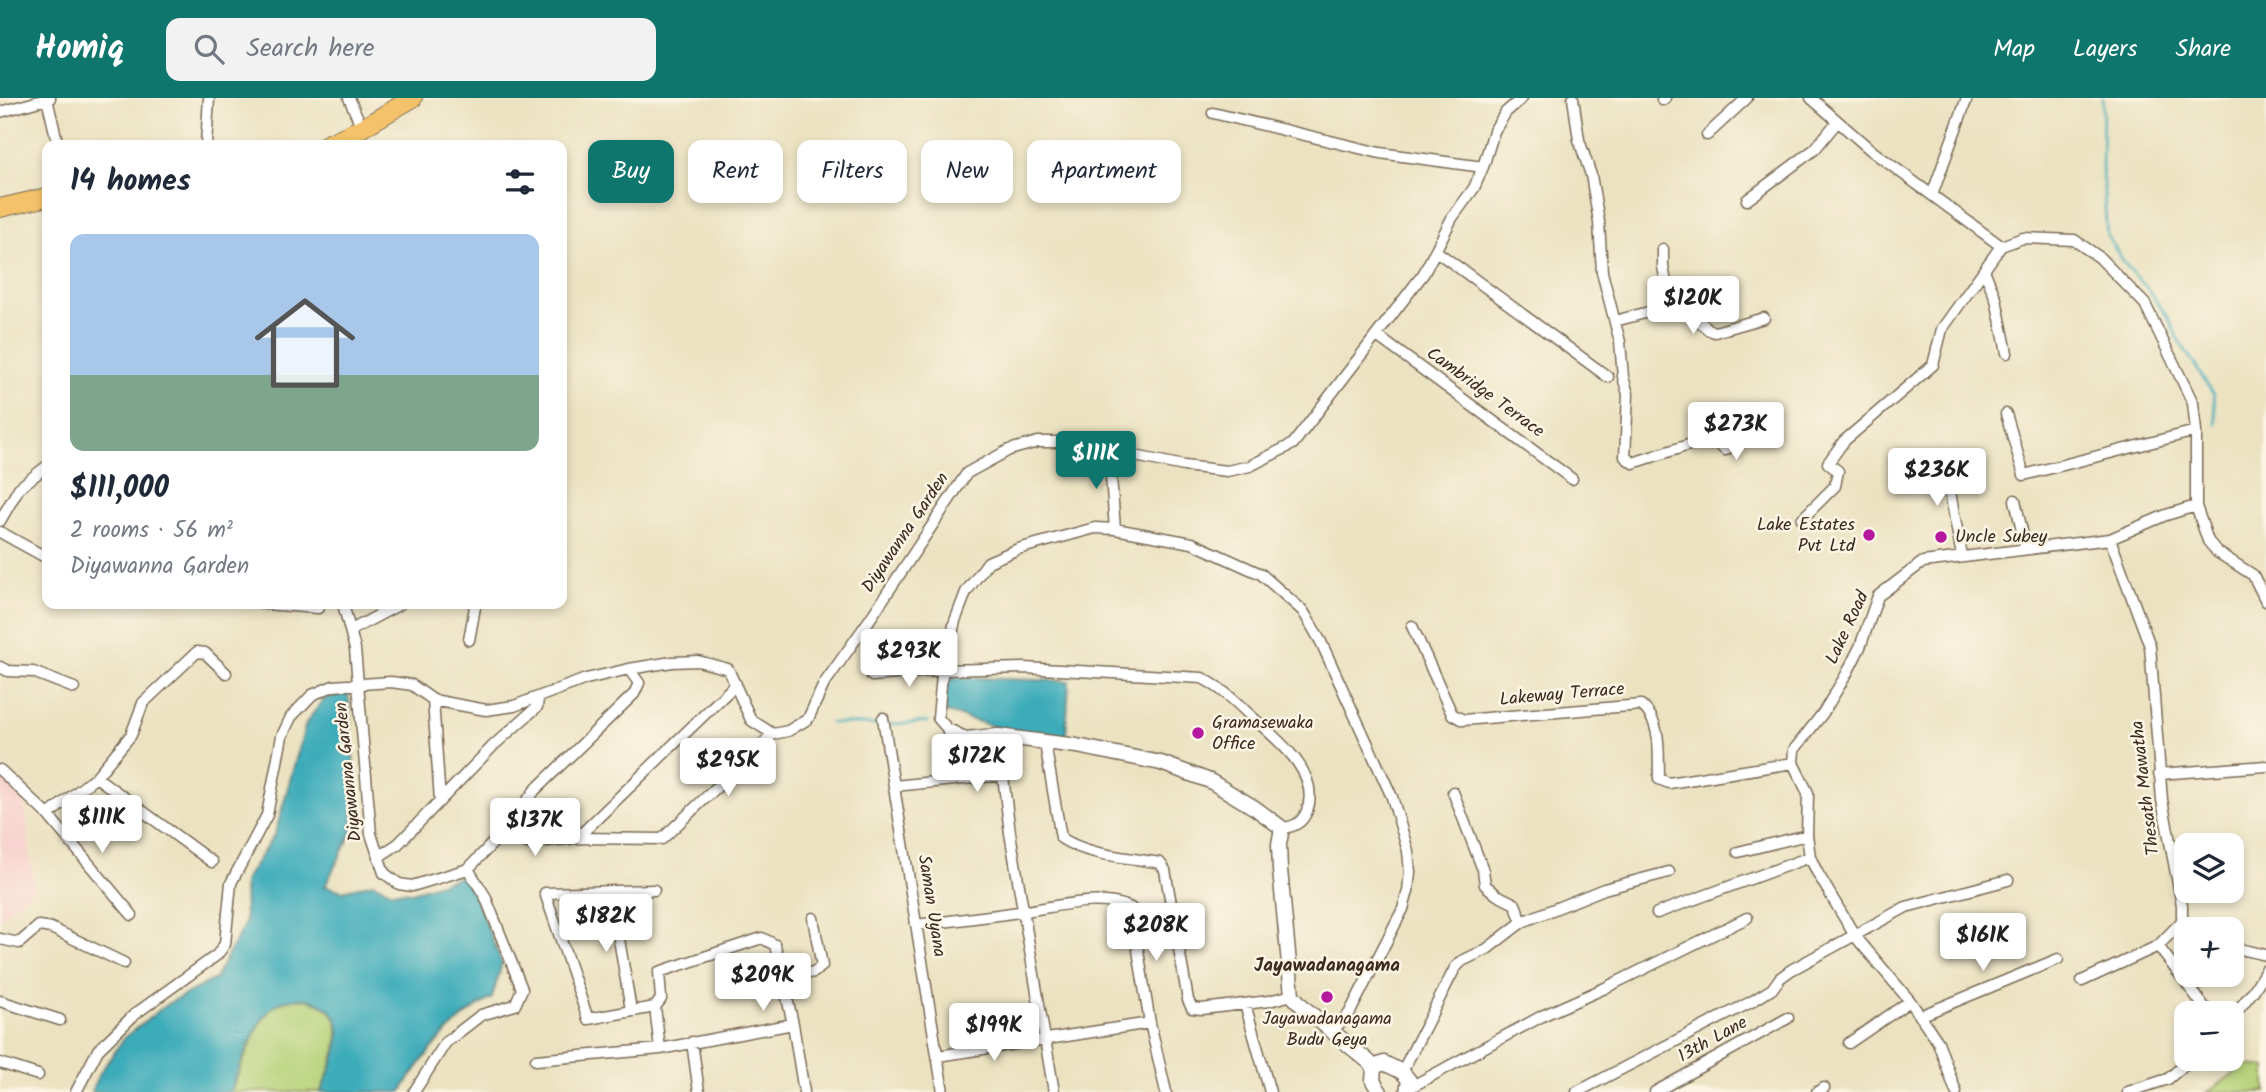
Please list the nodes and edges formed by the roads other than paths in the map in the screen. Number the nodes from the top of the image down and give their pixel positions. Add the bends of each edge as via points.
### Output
1 (5, 98) edge
2 (48, 98) edge
3 (209, 98) edge
4 (349, 98) edge
5 (413, 98) edge
6 (1521, 98) edge
7 (1573, 98) edge
8 (1746, 98) edge
9 (1811, 98) edge
10 (1967, 98) edge
11 (3, 111) edge
12 (1213, 113) dead end
13 (1837, 122) junction
14 (362, 128) junction
15 (1707, 135) dead end
16 (57, 140) edge
17 (206, 140) edge
18 (336, 140) edge
19 (1483, 167) junction
20 (1932, 195) junction
21 (42, 198) edge
22 (1747, 200) dead end
23 (0, 208) edge
24 (2001, 246) junction
25 (1663, 249) dead end
26 (1436, 251) junction
27 (1984, 270) junction
28 (1671, 306) junction
29 (1764, 318) dead end
30 (1615, 321) junction
31 (1377, 336) junction
32 (2007, 353) dead end
33 (1608, 377) dead end
34 (2006, 414) dead end
35 (1760, 427) dead end
36 (2196, 431) junction
37 (1109, 450) junction
38 (1943, 455) dead end
39 (42, 471) edge
40 (1572, 479) dead end
41 (2015, 500) dead end
42 (2196, 506) junction
43 (1802, 519) dead end
44 (0, 521) edge
45 (1115, 529) junction
46 (0, 532) edge
47 (2110, 538) junction
48 (2026, 550) junction
49 (42, 555) edge
50 (1962, 556) junction
51 (2266, 601) edge
52 (345, 609) edge
53 (391, 609) edge
54 (475, 609) edge
55 (1412, 626) dead end
56 (351, 630) junction
57 (469, 640) dead end
58 (0, 667) edge
59 (629, 669) junction
60 (943, 670) junction
61 (226, 673) dead end
62 (872, 676) dead end
63 (357, 683) junction
64 (736, 684) junction
65 (74, 688) dead end
66 (538, 699) junction
67 (433, 700) junction
68 (884, 722) dead end
69 (950, 732) joint
70 (773, 734) junction
71 (998, 736) junction
72 (1045, 743) junction
73 (1793, 763) junction
74 (2266, 766) edge
75 (0, 770) edge
76 (2160, 774) junction
77 (1003, 775) junction
78 (96, 777) junction
79 (894, 786) junction
80 (1453, 792) dead end
81 (440, 802) junction
82 (48, 814) junction
83 (509, 826) junction
84 (1282, 828) junction
85 (1807, 835) junction
86 (578, 838) junction
87 (1738, 852) dead end
88 (378, 857) junction
89 (1810, 857) junction
90 (212, 862) dead end
91 (467, 869) junction
92 (1669, 872) dead end
93 (2008, 880) dead end
94 (654, 890) dead end
95 (611, 892) junction
96 (1023, 912) junction
97 (1657, 913) dead end
98 (132, 915) dead end
99 (2182, 917) edge
100 (813, 918) dead end
101 (1747, 918) dead end
102 (1522, 922) junction
103 (916, 925) junction
104 (1855, 936) junction
105 (2174, 936) edge
106 (0, 939) edge
107 (2158, 946) junction
108 (2244, 950) edge
109 (2266, 955) edge
110 (2058, 959) dead end
111 (124, 963) dead end
112 (2266, 970) edge
113 (782, 978) junction
114 (2082, 981) dead end
115 (1292, 995) junction
116 (0, 1001) edge
117 (1910, 1001) junction
118 (2199, 1001) edge
119 (2244, 1003) edge
120 (1245, 1004) junction
121 (655, 1007) junction
122 (631, 1010) junction
123 (1920, 1016) junction
124 (1788, 1018) dead end
125 (60, 1020) dead end
126 (1150, 1023) junction
127 (793, 1024) junction
128 (1332, 1031) junction
129 (1045, 1039) junction
130 (692, 1042) junction
131 (1849, 1043) dead end
132 (660, 1049) junction
133 (938, 1056) junction
134 (536, 1060) dead end
135 (0, 1063) edge
136 (1374, 1067) junction
137 (2177, 1071) edge
138 (1402, 1072) junction
139 (38, 1075) dead end
140 (1408, 1090) edge
141 (76, 1092) edge
142 (414, 1092) edge
143 (699, 1092) edge
144 (804, 1092) edge
145 (943, 1092) edge
146 (1054, 1092) edge
147 (1166, 1092) edge
148 (1270, 1092) edge
149 (1380, 1092) edge
150 (1577, 1092) edge
151 (1656, 1092) edge
152 (1956, 1092) edge
153 (2129, 1092) edge

1 - 11 street
2 - 11 street
2 - 16 street
3 - 17 street
4 - 14 street
5 - 14 main road
6 - 19 street, Diyawanna Garden via 1494,131
7 - 30 street via 1599,222 1602,272
8 - 15 street
9 - 13 street
10 - 20 street
12 - 19 street via 1380,153
13 - 20 street
13 - 22 street via 1815,149
14 - 18 main road
19 - 26 street, Diyawanna Garden
20 - 24 street
21 - 23 main road
24 - 27 street
24 - 36 street via 2023,239 2074,240 2099,257 2145,304 2193,403
25 - 28 street
26 - 31 street, Diyawanna Garden
26 - 33 street
27 - 32 street via 1996,299
27 - 43 street via 1942,329 1933,365 1844,441 1828,463 1838,471 1835,486
28 - 29 street via 1683,306 1715,332
28 - 30 street
30 - 35 street via 1628,394 1625,457 1633,463 1698,442 1714,440 1725,450
31 - 37 street, Diyawanna Garden via 1293,444 1250,466 1227,471
31 - 40 street, Cambridge Terrace
34 - 36 street via 2024,475
36 - 42 street
37 - 45 street
37 - 70 street, Diyawanna Garden via 1038,442 1009,450 967,473 824,684 808,719
38 - 50 street
39 - 44 street via 19,488
41 - 48 street
42 - 47 street, Lake Road
42 - 51 street via 2208,541 2253,575
45 - 60 street via 1095,528 1057,537 988,562 966,592
45 - 128 street via 1192,543 1261,573 1303,611 1392,797 1408,851 1408,891 1363,990
46 - 49 street
47 - 48 street, Lake Road
47 - 76 street, Thesath Mawatha via 2150,646
48 - 50 street, Lake Road
50 - 73 street, Lake Road via 1923,562 1878,596 1846,675 1794,750
52 - 56 street
53 - 56 street
54 - 57 street
55 - 73 street, Lakeway Terrace via 1452,714 1463,720 1641,705 1657,726 1659,779 1664,782
56 - 63 street
58 - 65 street via 33,672
59 - 64 street, Diyawanna Garden via 698,661 728,669
59 - 66 street, Diyawanna Garden via 586,679
59 - 83 street, Diyawanna Garden via 639,683 634,694 536,790
60 - 62 street
60 - 69 street via 938,718
60 - 84 street via 1024,668 1202,678 1218,686 1300,765 1309,805 1293,827
61 - 78 street via 205,653 197,652 143,703 131,735
63 - 67 street, Diyawanna Garden via 412,685
63 - 88 street, Diyawanna Garden via 371,834
63 - 141 street, Diyawanna Garden via 312,695 291,717 282,736 267,815 231,884 225,944 217,956 135,1014 98,1051
64 - 70 street, Diyawanna Garden via 751,720
64 - 86 street
66 - 67 street, Diyawanna Garden via 486,710
66 - 81 street, Diyawanna Garden via 537,707
67 - 81 street
68 - 79 street, Saman Uyana
69 - 71 street via 965,739
70 - 86 street via 662,839
71 - 72 street
71 - 77 street
72 - 84 street via 1186,770 1233,793
72 - 120 street via 1060,838 1091,850 1160,863 1192,1008
73 - 85 street via 1808,793
74 - 76 street
75 - 82 street
76 - 99 street, Thesath Mawatha
77 - 79 street
77 - 96 street
78 - 82 street
78 - 90 street
79 - 103 street, Saman Uyana
80 - 102 street via 1485,885 1515,904
81 - 88 street, Diyawanna Garden via 398,844
82 - 98 street
83 - 86 street via 527,843
83 - 91 street, Diyawanna Garden
84 - 115 street via 1280,870
85 - 87 street
85 - 89 street
88 - 91 street, Diyawanna Garden via 384,873 399,884 412,886
89 - 97 street
89 - 104 street
91 - 142 street via 485,896 522,989 514,1004 481,1016 446,1042
92 - 102 street via 1604,888
93 - 104 street via 1906,907
94 - 95 street
95 - 122 street
95 - 122 street via 545,893 588,1019
96 - 103 street
96 - 126 street via 1106,902 1131,908
96 - 129 street
100 - 113 street via 821,966 814,972
101 - 140 street via 1544,1015
102 - 138 street via 1455,968
103 - 133 street, Saman Uyana
104 - 117 street
104 - 150 street via 1791,970 1751,1002
105 - 107 street, Thesath Mawatha
106 - 111 street via 19,943 39,926 51,928
107 - 114 street, Thesath Mawatha
107 - 118 street
108 - 109 street
110 - 123 street
112 - 119 street
113 - 121 street via 775,945 762,939 659,972 661,999
113 - 127 street
115 - 120 street
115 - 128 street
116 - 125 street
117 - 123 street
117 - 131 street
120 - 148 street
121 - 122 street
121 - 132 street
123 - 152 street via 1938,1042
124 - 151 street, 13th Lane
126 - 129 street
126 - 147 street
127 - 130 street
127 - 144 street
128 - 136 street
129 - 133 street
129 - 146 street
130 - 132 street
130 - 143 street
132 - 134 street
133 - 145 street, Saman Uyana
135 - 139 street
136 - 138 street via 1384,1063
136 - 149 street via 1373,1081
137 - 153 street via 2168,1079
138 - 140 street via 1409,1080

